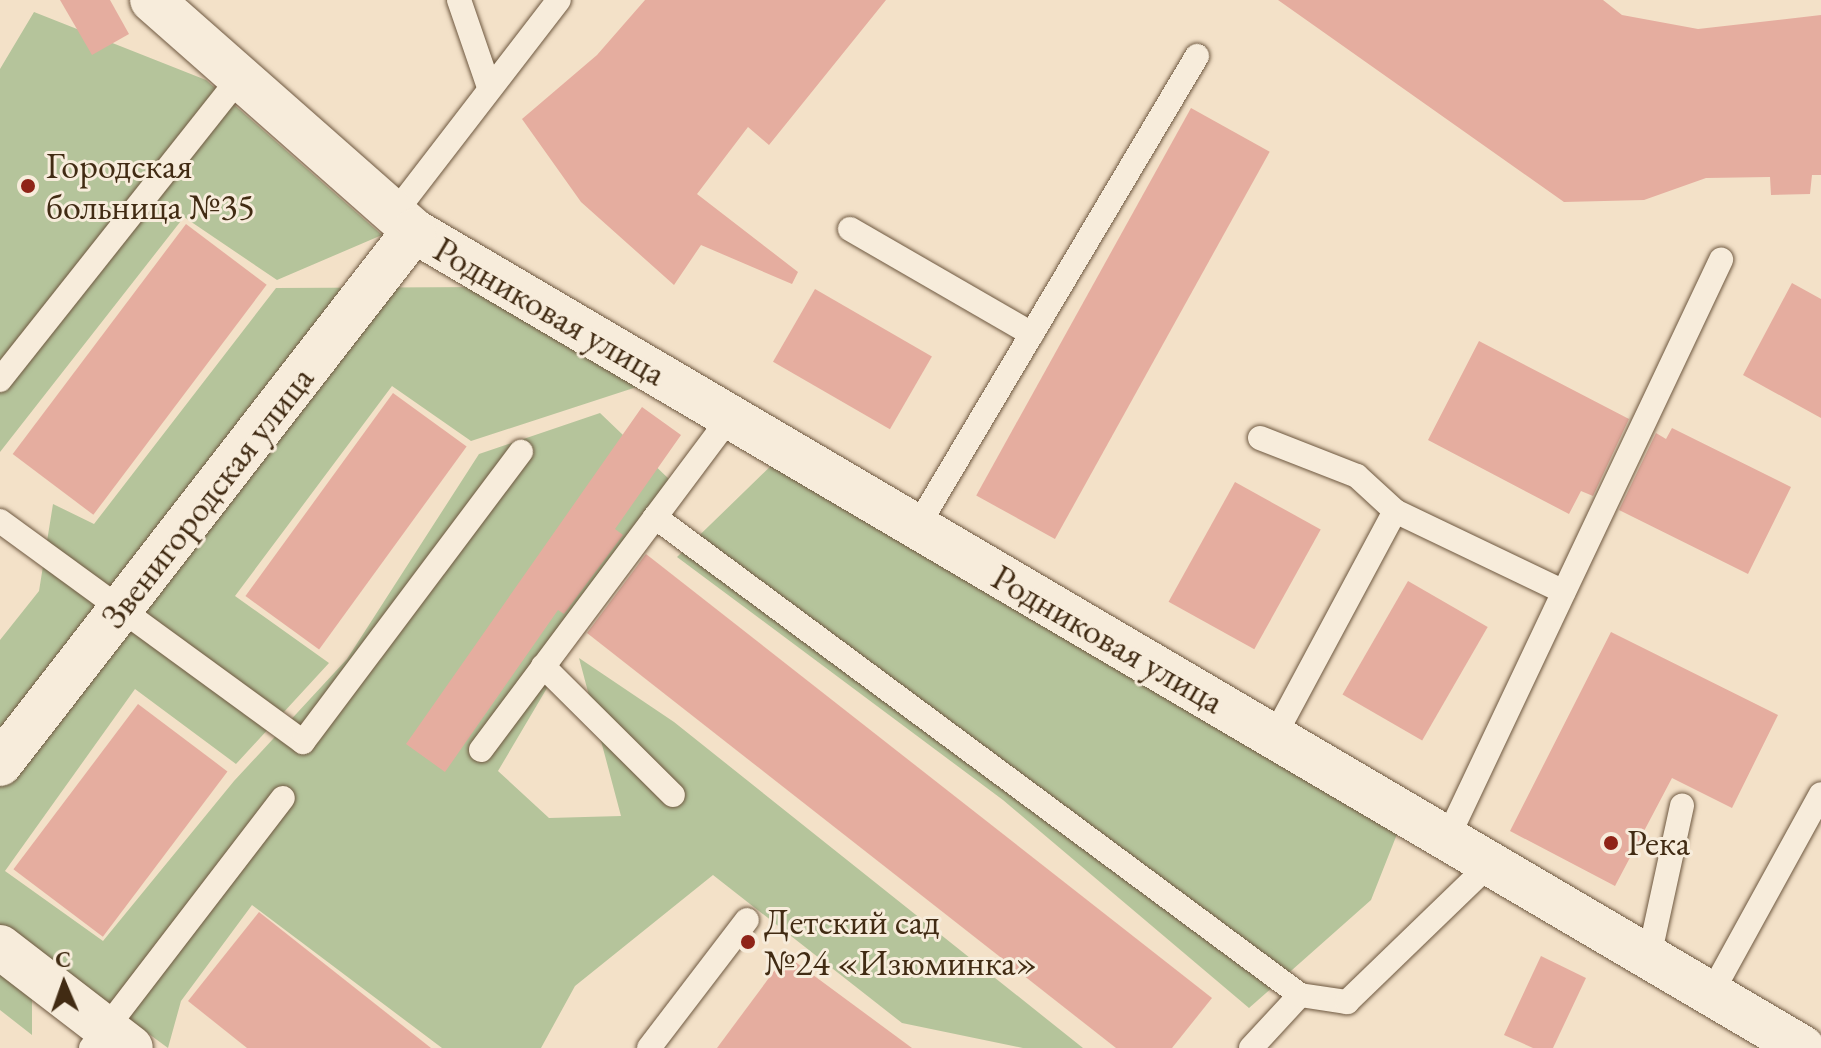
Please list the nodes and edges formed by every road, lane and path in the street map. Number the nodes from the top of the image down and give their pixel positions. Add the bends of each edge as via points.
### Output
1 (152, 0) edge
2 (459, 0) edge
3 (559, 0) edge
4 (1197, 56) dead end
5 (238, 80) junction
6 (489, 87) junction
7 (404, 222) junction
8 (850, 229) dead end
9 (1721, 260) dead end
10 (1032, 334) junction
11 (0, 380) edge
12 (730, 417) junction
13 (1260, 438) dead end
14 (521, 452) dead end
15 (1395, 511) junction
16 (655, 517) junction
17 (0, 521) edge
18 (917, 527) junction
19 (1564, 592) junction
20 (119, 611) junction
21 (543, 666) junction
22 (1274, 737) junction
23 (481, 750) dead end
24 (0, 764) edge
25 (1821, 794) edge
26 (673, 795) dead end
27 (283, 798) dead end
28 (1682, 806) dead end
29 (1447, 839) junction
30 (1490, 864) junction
31 (747, 920) dead end
32 (0, 947) edge
33 (1649, 957) junction
34 (1711, 994) junction
35 (1300, 995) junction
36 (109, 1042) edge
37 (649, 1048) edge
38 (1251, 1048) edge
39 (1803, 1048) edge

1 - 5 street, Родниковая улица
2 - 6 lane
3 - 6 lane
4 - 10 lane
5 - 7 street, Родниковая улица
5 - 11 lane
6 - 7 lane
7 - 12 street, Родниковая улица
7 - 20 street, Звенигородская улица
8 - 10 lane
9 - 19 lane
10 - 18 lane
12 - 16 lane
12 - 18 street, Родниковая улица
13 - 15 lane via 1357,476
14 - 20 lane via 303,742
15 - 19 lane
15 - 22 lane
16 - 21 lane
16 - 35 lane
17 - 20 lane
18 - 22 street, Родниковая улица
19 - 29 lane
20 - 24 street, Звенигородская улица
21 - 23 lane
21 - 26 lane
22 - 29 street, Родниковая улица
25 - 34 lane
27 - 36 lane
28 - 33 lane
29 - 30 street, Родниковая улица
30 - 33 street, Родниковая улица
30 - 35 lane via 1347,1002
31 - 37 lane
32 - 36 street
33 - 34 street, Родниковая улица
34 - 39 street, Родниковая улица
35 - 38 lane

